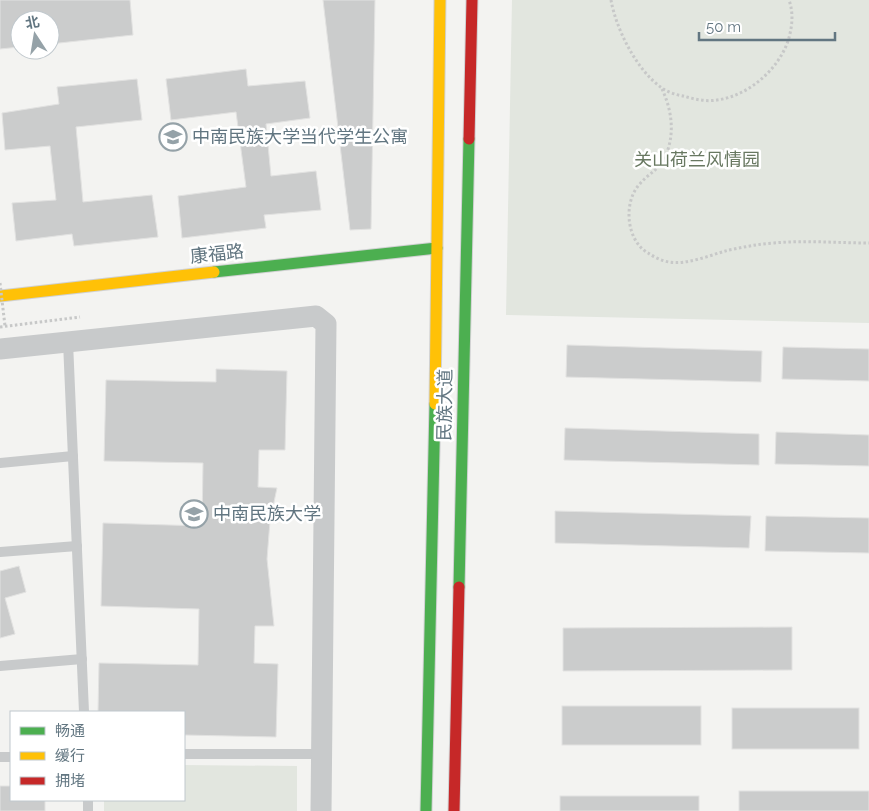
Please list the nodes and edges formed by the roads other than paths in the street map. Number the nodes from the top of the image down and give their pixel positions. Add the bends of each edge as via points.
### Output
1 (440, 0) edge
2 (472, 0) edge
3 (437, 248) junction
4 (0, 296) edge
5 (68, 342) junction
6 (0, 349) edge
7 (73, 456) junction
8 (0, 463) edge
9 (77, 546) junction
10 (0, 552) edge
11 (82, 658) junction
12 (0, 666) edge
13 (84, 711) edge
14 (185, 754) edge
15 (322, 754) junction
16 (321, 811) edge
17 (426, 811) edge
18 (454, 811) edge

1 - 3 main road, 民族大道
2 - 18 main road, 民族大道
3 - 4 main road, 康福路
3 - 17 main road, 民族大道
5 - 6 street
5 - 7 lane
5 - 15 street via 316,316 326,324
7 - 8 lane
7 - 9 lane
9 - 10 lane
9 - 11 lane
11 - 12 lane
11 - 13 lane
14 - 15 lane
15 - 16 street

